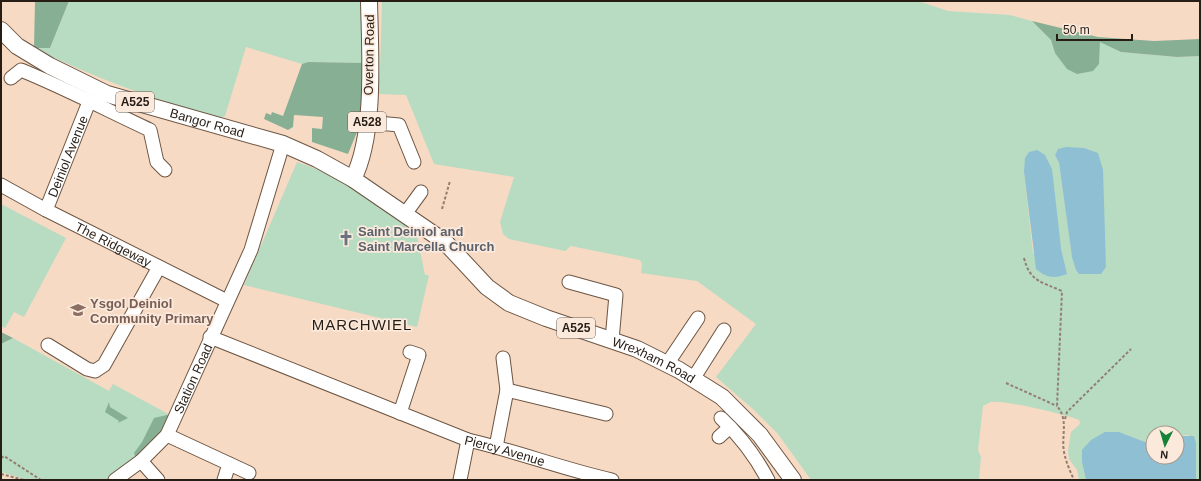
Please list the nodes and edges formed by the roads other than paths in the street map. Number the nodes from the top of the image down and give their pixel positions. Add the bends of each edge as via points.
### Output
1 (369, 1) edge
2 (1, 30) edge
3 (11, 78) dead end
4 (88, 102) junction
5 (367, 122) junction
6 (283, 144) junction
7 (414, 162) dead end
8 (165, 170) dead end
9 (353, 179) junction
10 (1, 185) edge
11 (421, 192) dead end
12 (46, 210) junction
13 (405, 214) junction
14 (159, 267) junction
15 (569, 282) dead end
16 (227, 301) junction
17 (698, 318) dead end
18 (724, 330) dead end
19 (210, 337) junction
20 (612, 340) junction
21 (48, 346) dead end
22 (410, 352) dead end
23 (503, 358) dead end
24 (667, 364) junction
25 (693, 379) junction
26 (507, 390) junction
27 (400, 413) junction
28 (606, 414) dead end
29 (167, 435) junction
30 (719, 437) dead end
31 (468, 440) junction
32 (496, 446) junction
33 (141, 461) junction
34 (229, 464) junction
35 (249, 473) dead end
36 (569, 475) edge
37 (115, 480) edge
38 (158, 480) edge
39 (224, 480) edge
40 (460, 480) edge
41 (612, 480) edge
42 (768, 480) edge
43 (793, 480) edge

1 - 5 main road, Overton Road / A528 via 370,63
2 - 6 main road, Bangor Road / A525 via 17,46 50,66 107,94
3 - 4 street, Deiniol Avenue via 19,67
4 - 8 street, Deiniol Avenue via 150,130 157,162
4 - 12 street, Deiniol Avenue
5 - 7 street via 402,123
5 - 9 main road, Overton Road / A528 via 361,163
6 - 9 main road, Bangor Road / A525
6 - 16 street, Station Road via 250,250
9 - 13 main road, Wrexham Road / A525
10 - 12 street, The Ridgeway
11 - 13 street
12 - 14 street, The Ridgeway
13 - 20 main road, Wrexham Road / A525 via 445,242 487,287 509,303
14 - 16 street, The Ridgeway
14 - 21 street via 104,365 95,371 87,369
15 - 20 street via 616,295
16 - 19 street, Station Road
17 - 24 street
18 - 25 street
19 - 27 street, Piercy Avenue
19 - 29 street, Station Road
20 - 24 main road, Wrexham Road / A525
22 - 27 street via 419,355
23 - 26 street
24 - 25 main road, Wrexham Road / A525
25 - 43 main road, Wrexham Road / A525 via 722,397 760,435
26 - 28 street
26 - 32 street
27 - 31 street, Piercy Avenue
29 - 33 street, Station Road
29 - 34 street
30 - 42 street via 726,422 760,465
31 - 32 street, Piercy Avenue
31 - 40 street
32 - 36 street, Piercy Avenue
33 - 37 street, Station Road
33 - 38 street
34 - 35 street
34 - 39 street
36 - 41 street, Piercy Avenue

